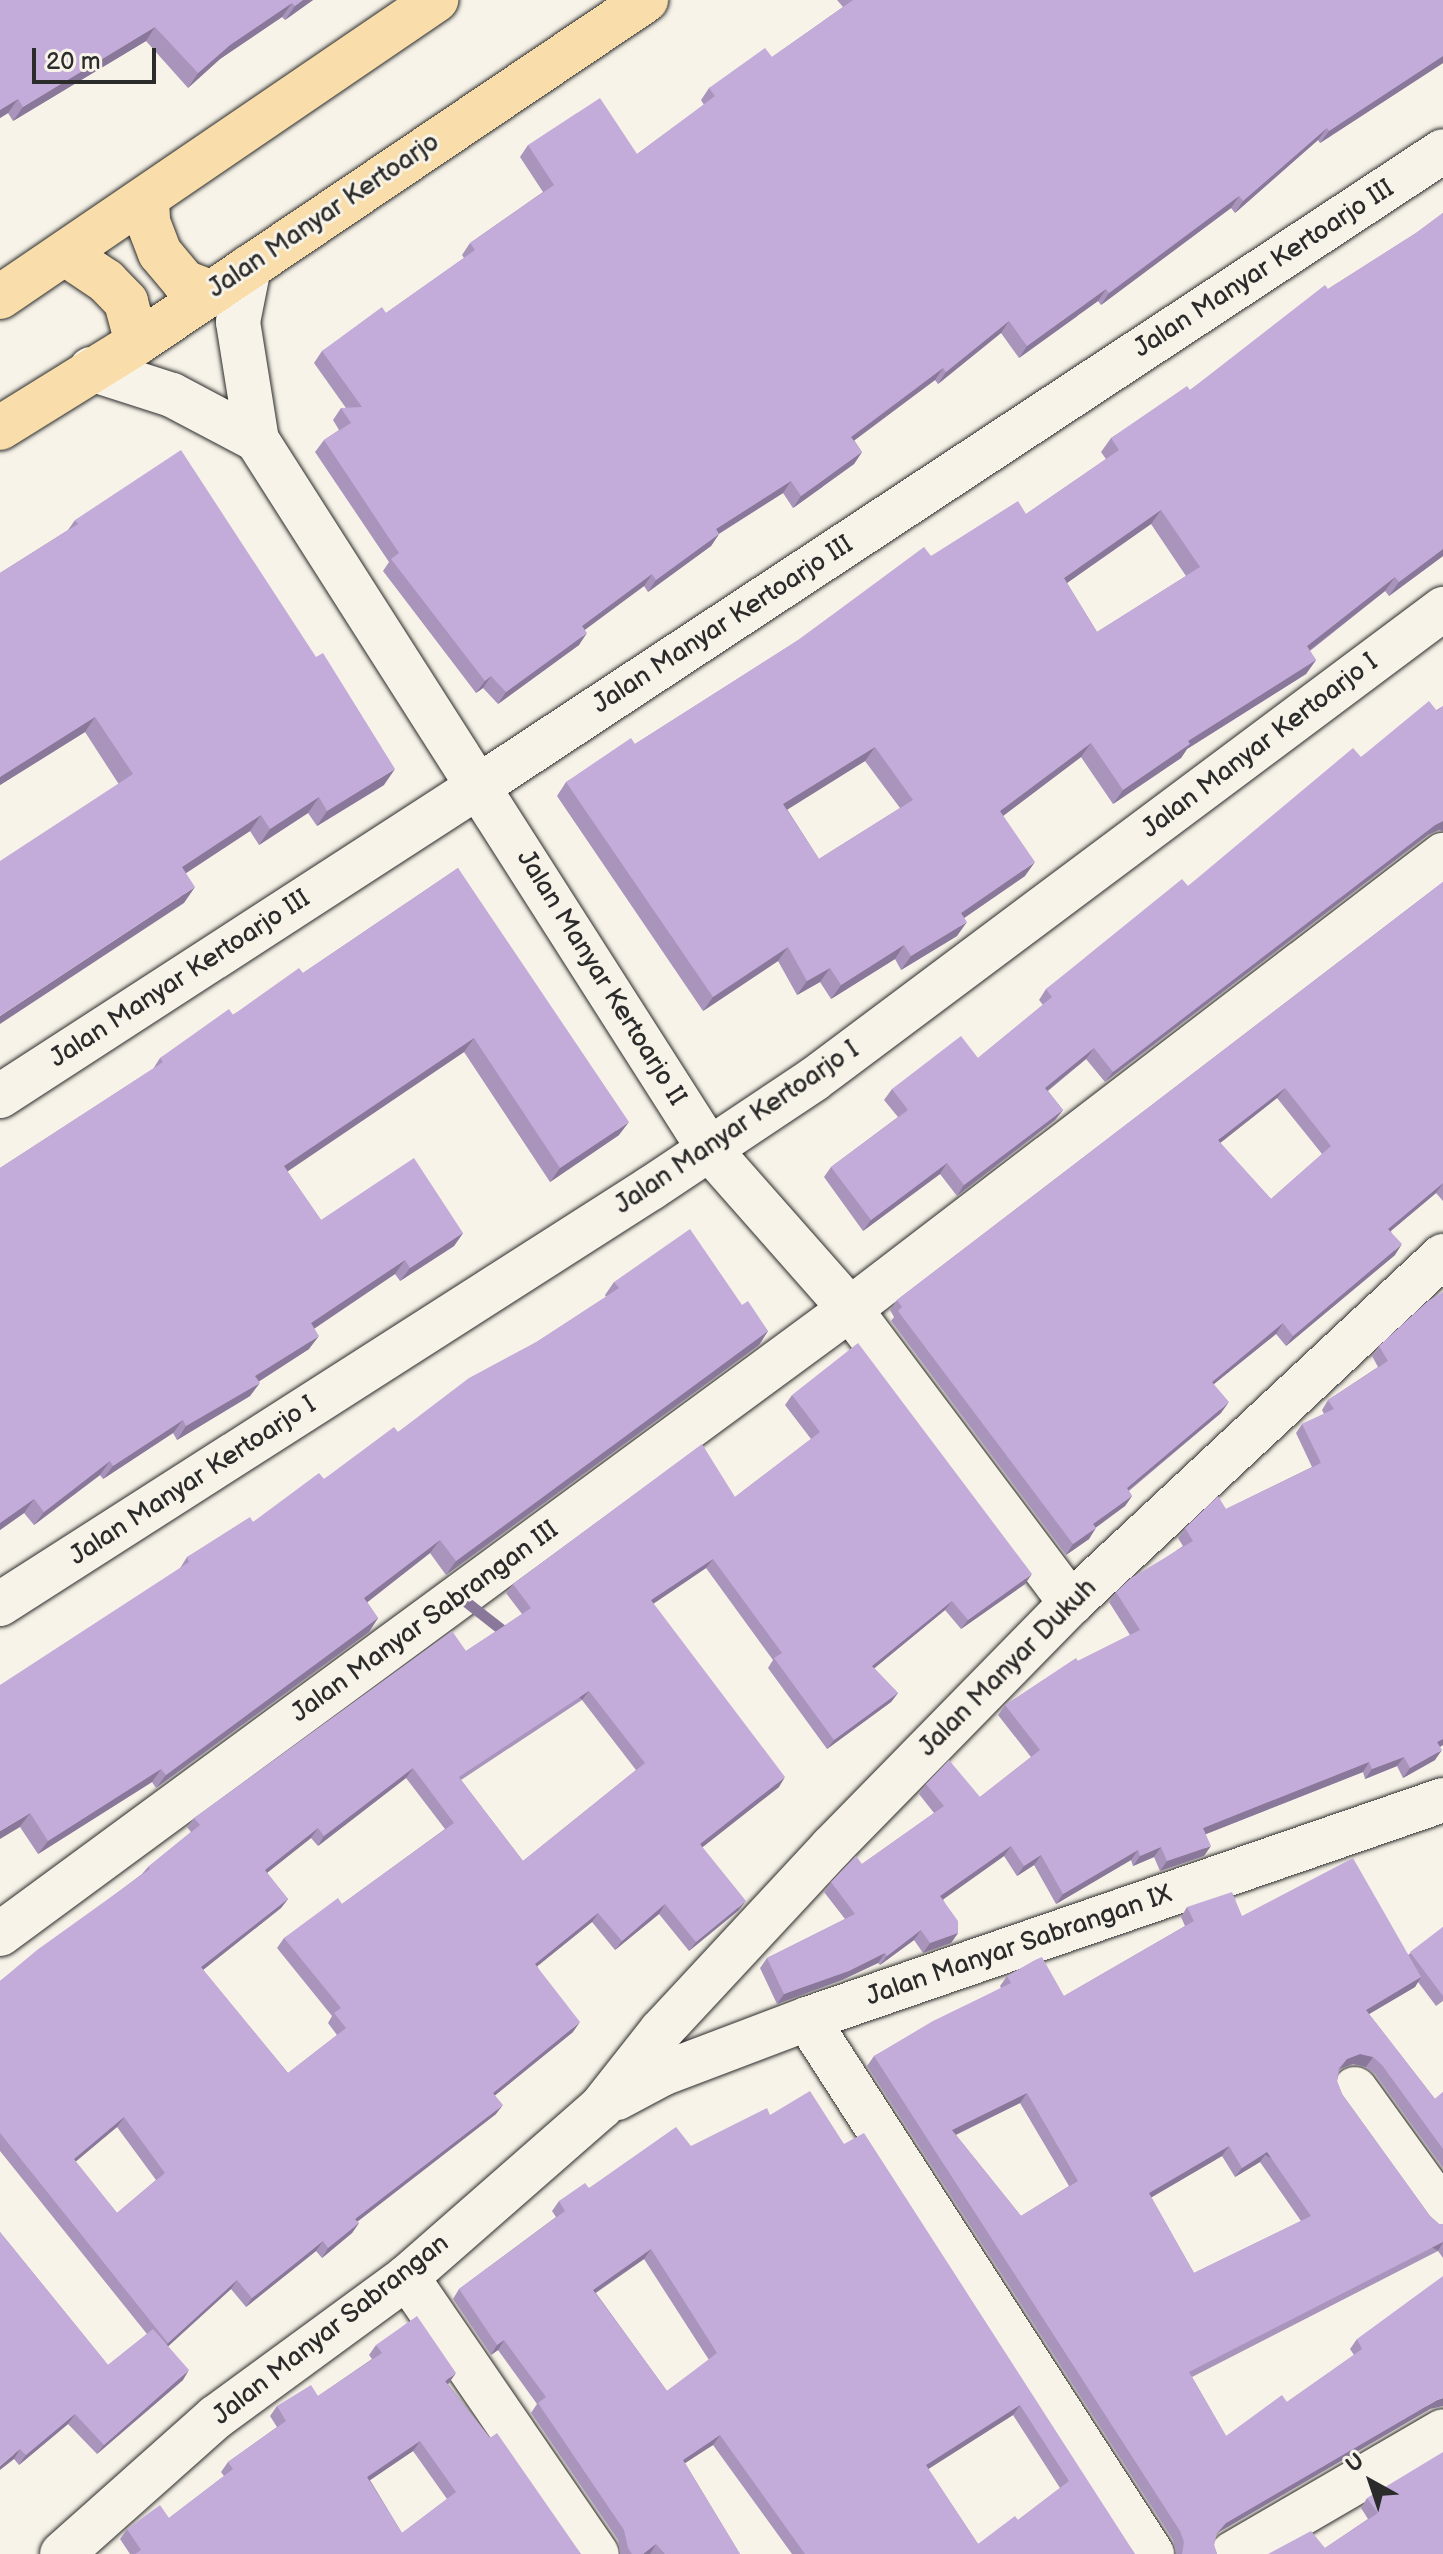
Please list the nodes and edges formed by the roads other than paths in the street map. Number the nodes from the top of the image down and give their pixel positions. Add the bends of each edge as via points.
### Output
1 (436, 0) edge
2 (646, 0) edge
3 (1443, 151) edge
4 (147, 200) junction
5 (67, 255) junction
6 (249, 267) junction
7 (210, 292) junction
8 (0, 297) edge
9 (137, 343) junction
10 (91, 369) junction
11 (0, 428) edge
12 (257, 440) junction
13 (1443, 609) edge
14 (479, 786) junction
15 (1443, 855) edge
16 (0, 1096) edge
17 (709, 1149) junction
18 (1443, 1256) edge
19 (850, 1309) junction
20 (1071, 1603) junction
21 (0, 1604) edge
22 (1436, 1816) edge
23 (0, 1934) edge
24 (807, 2019) junction
25 (1355, 2089) dead end
26 (601, 2107) junction
27 (1443, 2211) edge
28 (407, 2277) junction
29 (1443, 2431) edge
30 (62, 2554) edge
31 (597, 2554) edge
32 (1152, 2554) edge
33 (1232, 2554) edge

1 - 4 main road
2 - 6 main road, Jalan Manyar Kertoarjo
3 - 14 street, Jalan Manyar Kertoarjo III
4 - 5 main road
4 - 7 main road via 148,222 160,253 184,282
5 - 8 main road
5 - 9 main road via 126,302
6 - 7 main road, Jalan Manyar Kertoarjo
6 - 12 street, Jalan Manyar Kertoarjo II via 238,322
7 - 9 main road, Jalan Manyar Kertoarjo
9 - 10 main road, Jalan Manyar Kertoarjo
10 - 11 main road, Jalan Manyar Kertoarjo
10 - 12 street, Jalan Manyar Kertoarjo II via 172,395
12 - 14 street, Jalan Manyar Kertoarjo II
13 - 17 street, Jalan Manyar Kertoarjo I via 813,1080
14 - 16 street, Jalan Manyar Kertoarjo III
14 - 17 street, Jalan Manyar Kertoarjo II
15 - 19 street, Jalan Manyar Sabrangan III
17 - 19 street, Jalan Manyar Kertoarjo II
17 - 21 street, Jalan Manyar Kertoarjo I
18 - 20 street, Jalan Manyar Dukuh
19 - 20 street, Jalan Manyar Kertoarjo II
19 - 23 street, Jalan Manyar Sabrangan III
20 - 26 street, Jalan Manyar Dukuh via 832,1847 661,2031
22 - 24 street, Jalan Manyar Sabrangan IX
24 - 26 street, Jalan Manyar Sabrangan IX via 662,2074
24 - 32 street
25 - 27 street
26 - 28 street, Jalan Manyar Sabrangan
28 - 30 street, Jalan Manyar Sabrangan via 216,2417
28 - 31 street
29 - 33 street

